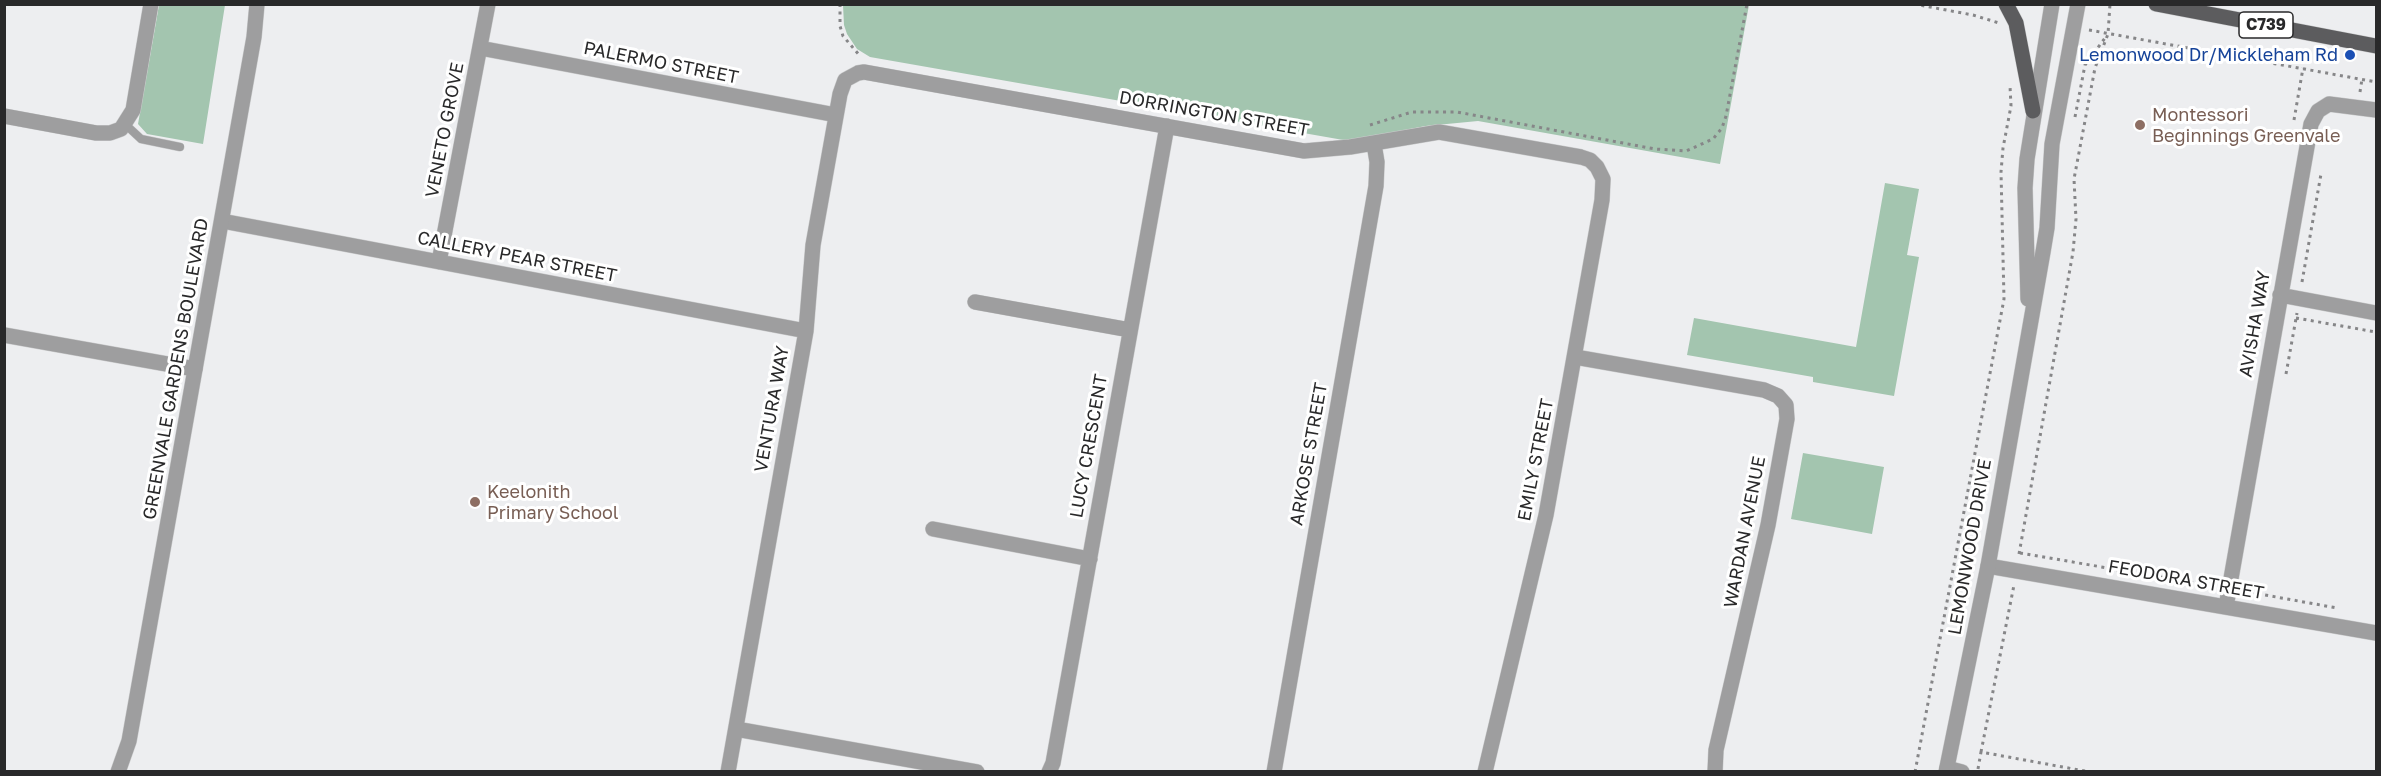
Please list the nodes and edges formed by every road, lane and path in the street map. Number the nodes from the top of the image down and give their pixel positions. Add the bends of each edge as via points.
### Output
1 (151, 4) edge
2 (257, 4) edge
3 (488, 4) edge
4 (1747, 4) edge
5 (1914, 4) edge
6 (2006, 4) edge
7 (2052, 4) edge
8 (2078, 4) edge
9 (2110, 4) edge
10 (2156, 4) edge
11 (2000, 27) dead end
12 (2074, 28) junction
13 (2108, 34) junction
14 (2376, 46) edge
15 (480, 48) junction
16 (871, 74) joint
17 (2376, 82) edge
18 (2016, 108) dead end
19 (2376, 110) edge
20 (2033, 111) junction
21 (836, 115) junction
22 (4, 116) edge
23 (2074, 123) dead end
24 (126, 125) junction
25 (1167, 126) junction
26 (1366, 127) dead end
27 (1374, 144) junction
28 (180, 147) dead end
29 (1587, 159) joint
30 (2321, 173) dead end
31 (222, 221) junction
32 (439, 262) junction
33 (2280, 295) junction
34 (2299, 299) junction
35 (975, 302) dead end
36 (2376, 313) edge
37 (2276, 315) junction
38 (2295, 318) junction
39 (2028, 329) junction
40 (806, 330) junction
41 (1130, 330) junction
42 (2376, 332) edge
43 (4, 335) edge
44 (1575, 357) junction
45 (195, 369) junction
46 (2285, 375) dead end
47 (933, 529) dead end
48 (2020, 553) junction
49 (1090, 559) junction
50 (1988, 566) junction
51 (2016, 571) junction
52 (2229, 589) junction
53 (2226, 607) junction
54 (2341, 608) dead end
55 (2376, 633) edge
56 (736, 729) junction
57 (129, 741) junction
58 (1981, 752) junction
59 (1952, 770) edge
60 (118, 771) edge
61 (129, 771) edge
62 (728, 771) edge
63 (977, 771) edge
64 (1049, 771) edge
65 (1274, 771) edge
66 (1485, 771) edge
67 (1715, 771) edge
68 (1915, 771) edge
69 (1977, 771) edge
70 (2090, 771) edge

1 - 24 street via 133,110
2 - 31 street, GREENVALE GARDENS BOULEVARD
3 - 15 street, VENETO GROVE
4 - 26 path via 1722,128 1713,139 1686,151 1655,149 1457,112 1412,112
5 - 11 path via 2006,25
6 - 20 main road via 2016,23
7 - 20 street, LEMONWOOD DRIVE
8 - 12 street, LEMONWOOD DRIVE
9 - 13 path
10 - 14 main road, C739
12 - 13 path
12 - 39 street, LEMONWOOD DRIVE via 2052,144 2047,228
13 - 17 path
13 - 23 path via 2085,65
13 - 48 path via 2095,68 2074,179 2073,252
15 - 21 street, PALERMO STREET
15 - 32 street, VENETO GROVE
16 - 21 street, VENTURA WAY via 858,73 845,80
16 - 25 street, DORRINGTON STREET
18 - 68 path via 2011,77 2011,106 2001,172 2004,300
19 - 33 street, AVISHA WAY via 2329,104 2314,116
20 - 39 street, LEMONWOOD DRIVE via 2025,188
21 - 40 street, VENTURA WAY via 813,245
22 - 24 street via 104,134
24 - 28 lane via 141,139
25 - 27 street, DORRINGTON STREET via 1304,151
25 - 41 street, LUCY CRESCENT
27 - 29 street, DORRINGTON STREET via 1439,132
27 - 65 street, ARKOSE STREET via 1376,186
29 - 44 street, EMILY STREET via 1601,172 1604,187
30 - 34 path
31 - 32 street, CALLERY PEAR STREET
31 - 45 street, GREENVALE GARDENS BOULEVARD
32 - 40 street, CALLERY PEAR STREET
33 - 34 street
33 - 37 street, AVISHA WAY
34 - 36 street
34 - 38 path
35 - 41 street
37 - 38 path
37 - 52 street, AVISHA WAY
38 - 42 path
38 - 46 path
39 - 50 street, LEMONWOOD DRIVE
40 - 56 street, VENTURA WAY
41 - 49 street, LUCY CRESCENT
43 - 45 street
44 - 66 street, EMILY STREET via 1546,515
44 - 67 street, WARDAN AVENUE via 1769,392 1783,400 1787,410 1768,525 1716,750
45 - 57 street, GREENVALE GARDENS BOULEVARD
47 - 49 street
48 - 51 path
48 - 52 path
49 - 64 street, LUCY CRESCENT
50 - 51 street, FEODORA STREET
50 - 59 street, LEMONWOOD DRIVE
51 - 53 street, FEODORA STREET
51 - 58 path
52 - 53 street, AVISHA WAY
52 - 54 path
53 - 55 street, FEODORA STREET
56 - 62 street, VENTURA WAY
56 - 63 street
57 - 60 street, GREENVALE GARDENS BOULEVARD
57 - 61 street, GREENVALE GARDENS BOULEVARD
58 - 69 path
58 - 70 path

